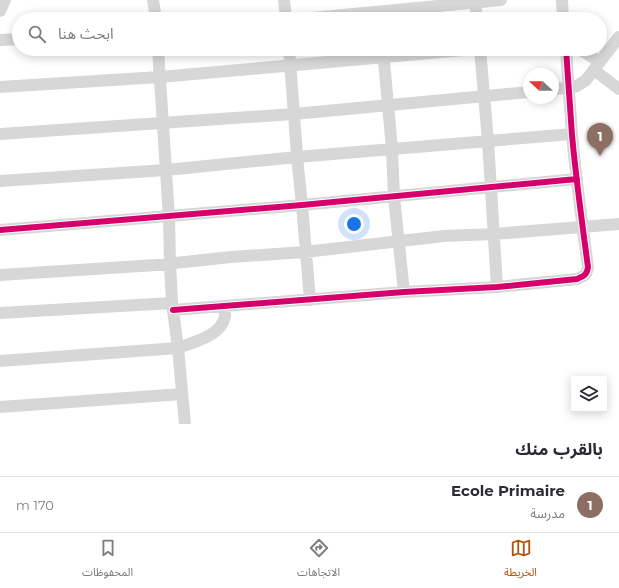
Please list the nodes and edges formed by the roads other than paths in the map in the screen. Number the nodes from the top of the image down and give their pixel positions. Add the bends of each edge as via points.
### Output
1 (5, 0) edge
2 (153, 0) edge
3 (284, 0) edge
4 (500, 0) edge
5 (562, 0) edge
6 (475, 1) edge
7 (380, 10) edge
8 (0, 11) edge
9 (155, 12) edge
10 (285, 12) edge
11 (362, 12) edge
12 (476, 12) edge
13 (563, 12) edge
14 (619, 37) edge
15 (12, 39) edge
16 (0, 40) edge
17 (607, 53) edge
18 (158, 56) edge
19 (290, 56) edge
20 (360, 56) edge
21 (383, 56) edge
22 (481, 56) edge
23 (567, 56) edge
24 (586, 56) edge
25 (605, 56) edge
26 (291, 65) junction
27 (597, 66) junction
28 (160, 77) junction
29 (0, 87) edge
30 (569, 88) junction
31 (559, 89) edge
32 (619, 89) edge
33 (523, 93) edge
34 (484, 96) junction
35 (388, 105) junction
36 (294, 114) junction
37 (163, 123) junction
38 (0, 134) edge
39 (572, 134) junction
40 (488, 141) junction
41 (392, 149) junction
42 (297, 158) junction
43 (166, 170) junction
44 (577, 179) junction
45 (0, 181) edge
46 (491, 187) junction
47 (394, 197) junction
48 (302, 205) junction
49 (169, 216) junction
50 (619, 224) edge
51 (582, 226) junction
52 (0, 230) edge
53 (494, 234) junction
54 (399, 241) junction
55 (305, 252) junction
56 (170, 263) junction
57 (0, 275) edge
58 (497, 286) junction
59 (404, 292) junction
60 (310, 300) junction
61 (173, 307) junction
62 (224, 307) junction
63 (0, 313) edge
64 (178, 348) junction
65 (0, 361) edge
66 (182, 394) junction
67 (0, 407) edge
68 (184, 424) edge

1 - 8 street
2 - 9 street
3 - 10 street
4 - 6 street
5 - 13 street
6 - 7 street
6 - 12 street
7 - 11 street
14 - 17 street
15 - 16 street
18 - 28 street
19 - 26 street
20 - 26 street
21 - 35 street
22 - 34 street
23 - 30 street
24 - 27 street
25 - 27 street
26 - 28 street
26 - 36 street
27 - 30 street via 586,80 578,86
27 - 32 street
28 - 29 street
28 - 37 street
30 - 31 street
30 - 39 street
33 - 34 street
34 - 35 street
34 - 40 street
35 - 36 street
35 - 41 street
36 - 37 street
36 - 42 street
37 - 38 street
37 - 43 street
39 - 40 street
39 - 44 street
40 - 41 street
40 - 46 street
41 - 42 street
41 - 47 street
42 - 43 street
42 - 48 street
43 - 45 street
43 - 49 street
44 - 46 street
44 - 51 street
46 - 47 street
46 - 53 street
47 - 48 street
47 - 54 street
48 - 49 street
48 - 55 street
49 - 52 street
49 - 56 street
50 - 51 street
51 - 53 street
51 - 58 street via 588,267 583,277
53 - 54 street
53 - 58 street
54 - 55 street
54 - 59 street
55 - 56 street
55 - 60 street
56 - 57 street
56 - 61 street
58 - 59 street
59 - 60 street
60 - 62 street
61 - 62 street
61 - 63 street
61 - 64 street
62 - 64 street via 225,316 222,324 213,334
64 - 65 street
64 - 66 street
66 - 67 street
66 - 68 street

